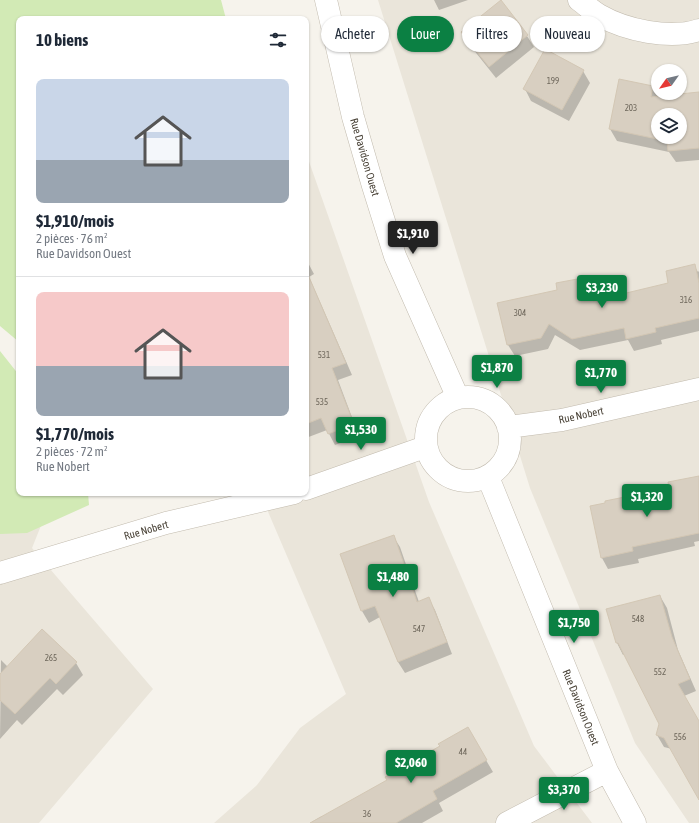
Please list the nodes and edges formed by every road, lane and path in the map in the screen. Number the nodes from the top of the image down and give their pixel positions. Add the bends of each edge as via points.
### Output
1 (326, 0) edge
2 (579, 0) edge
3 (699, 30) edge
4 (699, 389) edge
5 (458, 398) junction
6 (508, 427) junction
7 (425, 447) junction
8 (488, 477) junction
9 (309, 488) edge
10 (281, 496) edge
11 (0, 573) edge
12 (607, 771) junction
13 (507, 823) edge
14 (635, 823) edge

1 - 5 street, Rue Davidson Ouest via 353,117 395,256
2 - 3 street via 600,15 632,28 665,34
4 - 6 street, Rue Nobert via 562,420
5 - 6 street via 478,398 496,407
5 - 7 street via 440,407 428,424
6 - 8 street via 510,444 503,463
7 - 8 street via 433,463 448,477 468,482
7 - 9 street
8 - 12 street, Rue Davidson Ouest
10 - 11 street, Rue Nobert via 166,523
12 - 13 street
12 - 14 street, Rue Davidson Ouest

